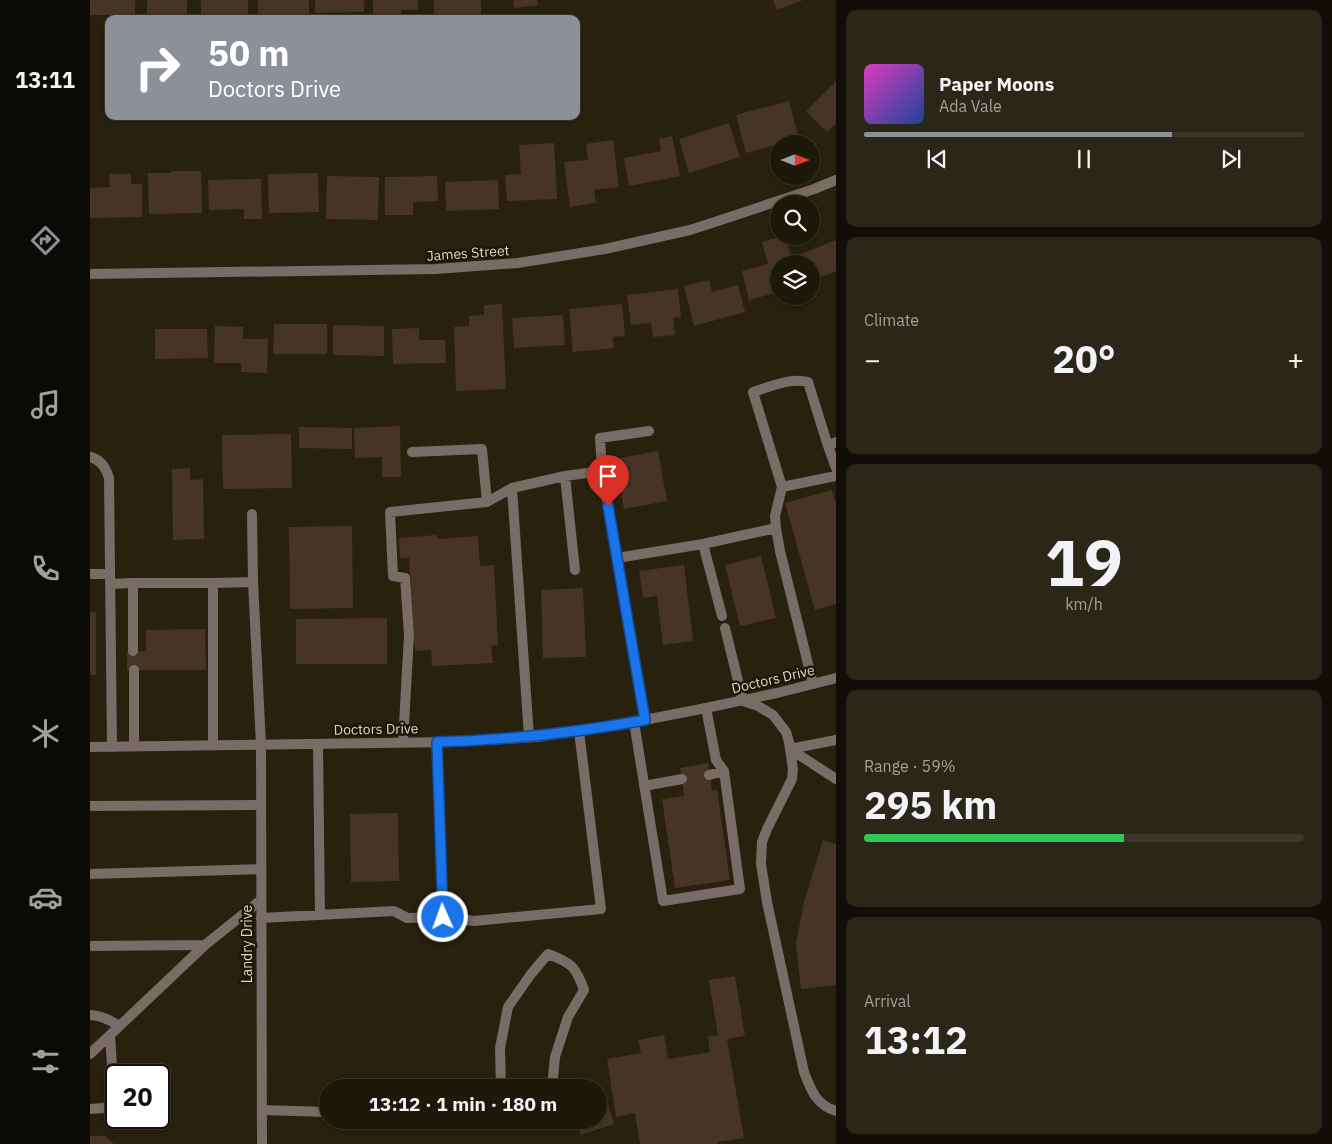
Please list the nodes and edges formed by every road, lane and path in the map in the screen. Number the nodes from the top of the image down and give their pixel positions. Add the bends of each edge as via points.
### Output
1 (836, 180) edge
2 (90, 274) edge
3 (649, 431) dead end
4 (832, 444) edge
5 (412, 452) dead end
6 (90, 457) edge
7 (836, 468) edge
8 (602, 471) junction
9 (565, 476) junction
10 (836, 476) edge
11 (782, 487) junction
12 (512, 488) junction
13 (487, 502) junction
14 (252, 514) dead end
15 (776, 528) junction
16 (703, 544) junction
17 (617, 558) junction
18 (575, 570) dead end
19 (90, 574) edge
20 (110, 579) junction
21 (253, 582) junction
22 (133, 583) junction
23 (213, 583) junction
24 (722, 616) dead end
25 (725, 628) dead end
26 (133, 651) dead end
27 (134, 670) dead end
28 (836, 678) edge
29 (813, 684) junction
30 (743, 701) junction
31 (706, 708) junction
32 (645, 720) junction
33 (634, 722) junction
34 (579, 731) junction
35 (530, 737) junction
36 (836, 740) edge
37 (402, 742) junction
38 (437, 742) junction
39 (261, 744) junction
40 (318, 744) junction
41 (213, 745) junction
42 (134, 746) junction
43 (90, 747) edge
44 (112, 747) junction
45 (790, 749) junction
46 (724, 771) junction
47 (709, 775) dead end
48 (836, 779) edge
49 (682, 780) dead end
50 (644, 786) junction
51 (261, 805) junction
52 (90, 806) edge
53 (261, 869) junction
54 (90, 874) edge
55 (261, 900) junction
56 (320, 915) junction
57 (443, 917) junction
58 (261, 918) junction
59 (205, 945) junction
60 (90, 946) edge
61 (90, 1015) edge
62 (119, 1026) junction
63 (110, 1035) junction
64 (90, 1054) edge
65 (501, 1079) edge
66 (553, 1079) edge
67 (90, 1109) edge
68 (262, 1110) junction
69 (836, 1111) edge
70 (319, 1112) edge
71 (262, 1144) edge

1 - 2 street, James Street via 690,230 605,249 518,263 436,269
3 - 8 street via 600,438
4 - 7 street
4 - 11 street via 808,382 792,381 754,392
5 - 13 street via 482,449
6 - 20 street via 98,460 109,478
8 - 9 street
8 - 17 street
9 - 12 street
9 - 18 street
10 - 11 street
11 - 15 street via 775,516
12 - 13 street
12 - 35 street
13 - 37 street via 390,512 392,576 405,578 409,635
14 - 21 street, Landry Drive
15 - 16 street
15 - 29 street
16 - 17 street
16 - 24 street
17 - 32 street
19 - 20 street
20 - 22 street
20 - 44 street
21 - 23 street
21 - 39 street, Landry Drive
22 - 23 street
22 - 26 street
23 - 41 street
25 - 30 street
27 - 42 street
28 - 29 street, Doctors Drive
29 - 30 street, Doctors Drive
30 - 31 street, Doctors Drive
30 - 45 street via 773,715 786,732
31 - 32 street, Doctors Drive
31 - 46 street via 716,760
32 - 33 street, Doctors Drive
33 - 34 street, Doctors Drive
33 - 50 street
34 - 35 street, Doctors Drive
34 - 57 street via 601,909 474,921
35 - 38 street, Doctors Drive
36 - 45 street
37 - 38 street, Doctors Drive
37 - 40 street, Doctors Drive
38 - 57 street
39 - 40 street, Doctors Drive
39 - 41 street, Doctors Drive
39 - 51 street, Landry Drive
40 - 56 street
41 - 42 street, Doctors Drive
42 - 44 street, Doctors Drive
43 - 44 street, Doctors Drive
45 - 48 street
45 - 69 street via 792,779 762,842 761,864 804,1072 820,1103
46 - 47 street
46 - 50 street via 740,889 664,901
49 - 50 street
51 - 52 street
51 - 53 street, Landry Drive
53 - 54 street
53 - 55 street, Landry Drive
55 - 58 street, Landry Drive
55 - 59 street
56 - 57 street via 394,911 407,918
56 - 58 street
58 - 68 street, Landry Drive
59 - 60 street
59 - 62 street
61 - 62 street via 100,1016
62 - 63 street
63 - 64 street
63 - 67 street via 114,1095 109,1106
65 - 66 street via 500,1048 508,1007 548,954 563,960 578,972 584,990 568,1017 554,1057
68 - 70 street
68 - 71 street, Landry Drive

